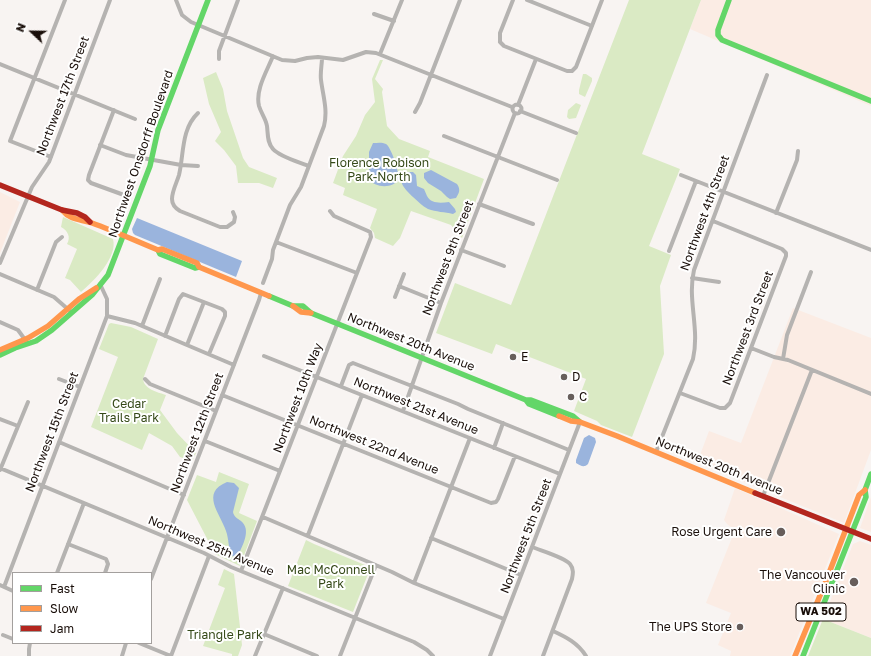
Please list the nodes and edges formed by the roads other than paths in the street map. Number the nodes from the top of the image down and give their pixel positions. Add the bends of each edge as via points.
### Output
1 (65, 0) edge
2 (110, 0) edge
3 (176, 0) edge
4 (208, 0) edge
5 (238, 0) edge
6 (402, 0) edge
7 (460, 0) edge
8 (513, 0) edge
9 (527, 0) edge
10 (602, 0) edge
11 (729, 0) edge
12 (374, 14) dead end
13 (394, 21) junction
14 (198, 26) junction
15 (592, 26) junction
16 (224, 36) junction
17 (380, 54) junction
18 (273, 56) junction
19 (322, 58) junction
20 (219, 59) dead end
21 (536, 59) junction
22 (0, 64) edge
23 (430, 75) junction
24 (767, 75) dead end
25 (35, 78) junction
26 (74, 94) junction
27 (871, 101) edge
28 (518, 105) junction
29 (512, 107) junction
30 (114, 110) junction
31 (520, 111) junction
32 (414, 112) dead end
33 (198, 113) dead end
34 (515, 113) junction
35 (135, 119) dead end
36 (576, 133) dead end
37 (444, 136) dead end
38 (100, 145) junction
39 (798, 151) dead end
40 (51, 157) junction
41 (497, 157) junction
42 (152, 160) junction
43 (181, 165) junction
44 (198, 166) dead end
45 (309, 166) junction
46 (681, 175) dead end
47 (557, 180) dead end
48 (696, 181) junction
49 (0, 185) edge
50 (723, 191) junction
51 (124, 195) dead end
52 (28, 196) junction
53 (479, 204) junction
54 (330, 211) dead end
55 (233, 212) dead end
56 (776, 213) junction
57 (713, 221) junction
58 (533, 224) dead end
59 (124, 236) junction
60 (62, 237) dead end
61 (276, 242) junction
62 (461, 250) junction
63 (871, 250) edge
64 (669, 251) dead end
65 (0, 263) edge
66 (504, 266) dead end
67 (811, 272) dead end
68 (357, 273) junction
69 (0, 274) edge
70 (404, 274) dead end
71 (692, 278) junction
72 (160, 279) dead end
73 (719, 282) dead end
74 (263, 283) dead end
75 (98, 286) junction
76 (399, 286) junction
77 (36, 290) junction
78 (261, 293) junction
79 (395, 296) dead end
80 (204, 302) junction
81 (441, 303) junction
82 (70, 311) junction
83 (107, 316) junction
84 (0, 322) edge
85 (337, 324) junction
86 (142, 326) junction
87 (165, 336) junction
88 (26, 341) junction
89 (187, 345) junction
90 (751, 348) junction
91 (0, 350) edge
92 (209, 354) junction
93 (0, 356) edge
94 (264, 356) dead end
95 (421, 358) junction
96 (783, 359) junction
97 (234, 364) junction
98 (812, 370) junction
99 (317, 377) junction
100 (145, 378) dead end
101 (59, 379) dead end
102 (341, 386) junction
103 (412, 386) junction
104 (80, 388) junction
105 (680, 392) junction
106 (871, 394) edge
107 (222, 395) junction
108 (362, 395) junction
109 (28, 402) dead end
110 (216, 411) junction
111 (403, 411) junction
112 (0, 419) edge
113 (580, 422) junction
114 (503, 424) junction
115 (18, 426) junction
116 (298, 426) junction
117 (470, 438) junction
118 (204, 441) junction
119 (58, 442) junction
120 (343, 444) junction
121 (494, 448) junction
122 (569, 450) junction
123 (656, 452) junction
124 (515, 456) junction
125 (0, 468) edge
126 (280, 470) junction
127 (560, 474) junction
128 (871, 474) edge
129 (42, 485) junction
130 (451, 487) junction
131 (184, 495) junction
132 (763, 496) junction
133 (84, 503) junction
134 (262, 517) junction
135 (849, 531) junction
136 (308, 535) junction
137 (167, 538) junction
138 (432, 538) junction
139 (871, 539) edge
140 (68, 544) junction
141 (532, 547) junction
142 (209, 556) junction
143 (376, 565) junction
144 (241, 571) junction
145 (56, 572) edge
146 (105, 572) edge
147 (521, 574) junction
148 (152, 576) edge
149 (414, 583) junction
150 (2, 586) edge
151 (283, 588) junction
152 (12, 591) edge
153 (355, 618) junction
154 (504, 619) junction
155 (553, 631) junction
156 (264, 634) junction
157 (4, 635) dead end
158 (12, 639) edge
159 (30, 644) edge
160 (126, 644) edge
161 (141, 644) edge
162 (29, 656) edge
163 (122, 656) edge
164 (171, 656) edge
165 (255, 656) edge
166 (317, 656) edge
167 (340, 656) edge
168 (433, 656) edge
169 (490, 656) edge
170 (543, 656) edge
171 (586, 656) edge
172 (795, 656) edge
173 (803, 656) edge

1 - 25 street
2 - 26 street, Northwest 17th Street
3 - 14 street via 182,14
4 - 14 main road, Northwest Onsdorff Boulevard
5 - 16 street
6 - 13 street
7 - 23 street
8 - 21 street via 498,42
9 - 15 street
10 - 15 street
11 - 27 main road via 718,30 720,38
12 - 13 street
13 - 17 street
14 - 16 street
14 - 42 main road, Northwest Onsdorff Boulevard via 158,130
15 - 21 street via 572,71
16 - 18 street
16 - 20 street
17 - 19 street via 366,52 343,60
17 - 23 street
18 - 19 street via 295,61
18 - 45 street via 258,101 267,124 268,140 271,147 281,155
19 - 45 street via 320,75 325,99 325,117
21 - 28 street
22 - 25 street
23 - 29 street
23 - 32 street
24 - 50 street, Northwest 4th Street
25 - 26 street
25 - 40 street via 10,141
26 - 30 street
26 - 40 street, Northwest 17th Street
28 - 29 street
28 - 31 street
29 - 34 street
30 - 35 street
30 - 38 street
31 - 34 street
31 - 36 street
33 - 43 street via 192,119 183,145
34 - 41 street, Northwest 9th Street
37 - 41 street
38 - 42 street via 126,155
38 - 51 street via 88,180
39 - 56 street via 797,160
40 - 52 street, Northwest 17th Street
41 - 47 street
41 - 53 street, Northwest 9th Street
42 - 43 street
42 - 59 main road, Northwest Onsdorff Boulevard
43 - 44 street
43 - 55 street via 172,196 173,204 180,211 220,227 227,227 234,222
45 - 61 street
46 - 48 street
48 - 50 street
48 - 64 street
49 - 52 main road, Northwest 20th Avenue
50 - 56 street
50 - 57 street, Northwest 4th Street
52 - 59 main road, Northwest 20th Avenue via 62,210 66,209
52 - 65 street, Northwest 17th Street
53 - 58 street
53 - 62 street, Northwest 9th Street
54 - 68 street, Northwest 10th Way via 334,216 370,232 371,237
56 - 63 street
57 - 71 street, Northwest 4th Street
57 - 90 street, Northwest 3rd Street via 782,249 786,253
59 - 75 main road, Northwest Onsdorff Boulevard via 108,275
59 - 78 main road, Northwest 20th Avenue via 158,250 160,254
60 - 77 street via 56,242
61 - 68 street
61 - 74 street
62 - 66 street
62 - 81 street, Northwest 9th Street
67 - 96 street via 787,335
68 - 85 street, Northwest 10th Way
69 - 77 street
70 - 76 street
71 - 73 street
71 - 105 street, Northwest 4th Street via 696,348
72 - 86 street
75 - 82 main road, Northwest Onsdorff Boulevard via 92,295
75 - 83 street, Northwest 15th Street via 107,299
76 - 79 street
76 - 81 street
77 - 82 street via 57,299
78 - 85 main road, Northwest 20th Avenue via 308,309 311,313
78 - 97 street, Northwest 12th Street
80 - 87 street via 182,295
80 - 89 street
80 - 92 street via 225,312
81 - 95 street, Northwest 9th Street
82 - 88 main road, Northwest Onsdorff Boulevard via 62,323 42,337 36,341
83 - 86 street
83 - 104 street, Northwest 15th Street
84 - 88 street via 18,330
85 - 95 main road, Northwest 20th Avenue
85 - 99 street, Northwest 10th Way
86 - 87 street
87 - 89 street
88 - 91 main road, Northwest Onsdorff Boulevard
88 - 93 main road, Northwest Onsdorff Boulevard
89 - 92 street
90 - 96 street
90 - 105 street, Northwest 3rd Street via 730,403 725,408 716,407
92 - 97 street
94 - 99 street, Northwest 21st Avenue
95 - 103 street, Northwest 9th Street
95 - 113 main road, Northwest 20th Avenue via 573,416
96 - 98 street
97 - 107 street, Northwest 12th Street
98 - 106 street
98 - 132 street
99 - 102 street, Northwest 21st Avenue
99 - 116 street, Northwest 10th Way
100 - 110 street via 150,384
101 - 104 street
102 - 103 street via 353,363
102 - 108 street, Northwest 21st Avenue
103 - 111 street, Northwest 9th Street
103 - 114 street
104 - 119 street, Northwest 15th Street
105 - 123 street, Northwest 4th Street
107 - 110 street, Northwest 12th Street
107 - 116 street, Northwest 22nd Avenue
108 - 111 street, Northwest 21st Avenue
108 - 120 street
109 - 115 street
110 - 118 street, Northwest 12th Street
111 - 117 street, Northwest 21st Avenue
112 - 115 street
113 - 122 street, Northwest 5th Street
113 - 123 main road, Northwest 20th Avenue
114 - 121 street
114 - 122 street
115 - 125 street
116 - 120 street, Northwest 22nd Avenue
116 - 126 street, Northwest 10th Way
117 - 121 street, Northwest 21st Avenue
117 - 130 street
118 - 126 street
118 - 131 street, Northwest 12th Street
119 - 129 street, Northwest 15th Street
119 - 131 street
120 - 130 street, Northwest 22nd Avenue
120 - 136 street
121 - 124 street, Northwest 21st Avenue
122 - 127 street, Northwest 5th Street
123 - 132 main road, Northwest 20th Avenue
124 - 127 street, Northwest 21st Avenue
124 - 130 street, Northwest 22nd Avenue via 496,502 490,503
125 - 129 street, Northwest 25th Avenue
126 - 134 street, Northwest 10th Way
127 - 141 street, Northwest 5th Street
128 - 135 main road, WA 502 via 865,490 866,498
129 - 133 street, Northwest 25th Avenue
129 - 150 street, Northwest 15th Street
130 - 138 street
131 - 137 street, Northwest 12th Street
132 - 135 main road, Northwest 20th Avenue
133 - 137 street, Northwest 25th Avenue
133 - 140 street
134 - 136 street
134 - 144 street, Northwest 10th Way
135 - 139 main road, Northwest 20th Avenue
135 - 172 main road, WA 502
135 - 173 main road, WA 502
136 - 143 street
137 - 142 street, Northwest 25th Avenue
137 - 148 street, Northwest 12th Street
138 - 147 street
138 - 149 street
140 - 145 street
140 - 146 street via 106,559 108,564
141 - 147 street, Northwest 5th Street
141 - 155 street via 566,560 572,568 572,579
142 - 144 street, Northwest 25th Avenue
142 - 164 street
143 - 149 street
143 - 153 street
144 - 151 street, Northwest 25th Avenue
147 - 154 street, Northwest 5th Street
149 - 154 street
150 - 152 street
151 - 153 street, Northwest 25th Avenue
151 - 156 street
153 - 167 street
153 - 168 street, Northwest 25th Avenue via 414,642
154 - 169 street, Northwest 5th Street
155 - 170 street
155 - 171 street via 567,637
156 - 165 street
156 - 166 street
157 - 158 street
159 - 162 street
160 - 163 street
161 - 164 street

